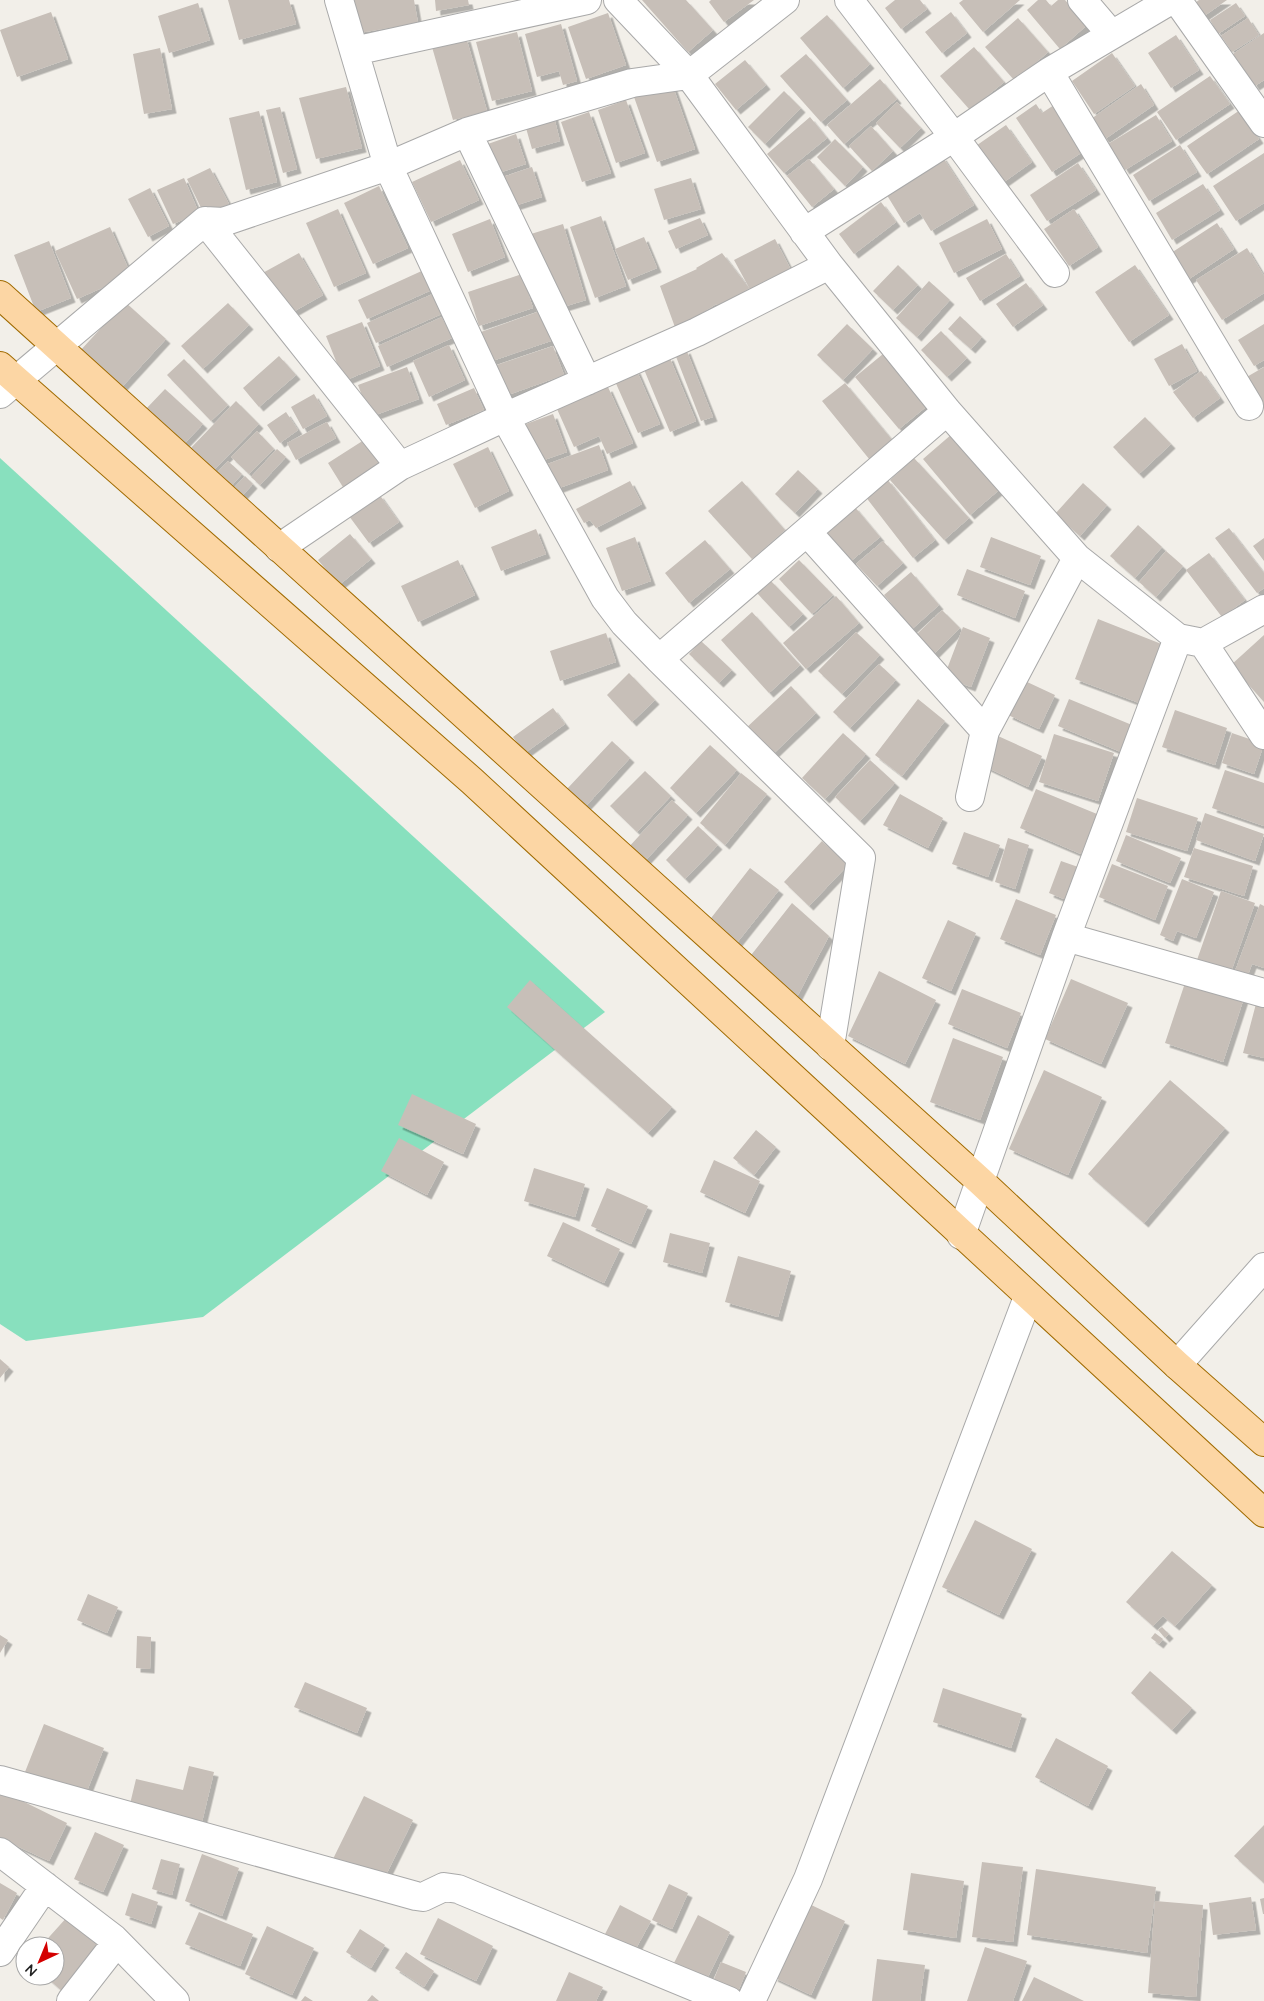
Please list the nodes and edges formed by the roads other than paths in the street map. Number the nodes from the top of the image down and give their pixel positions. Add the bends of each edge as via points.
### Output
1 (339, 0) edge
2 (586, 0) edge
3 (618, 0) edge
4 (785, 0) edge
5 (849, 0) edge
6 (1082, 0) edge
7 (1171, 0) edge
8 (1177, 0) edge
9 (1111, 34) junction
10 (354, 51) junction
11 (1049, 72) junction
12 (689, 75) junction
13 (1264, 123) edge
14 (468, 132) junction
15 (954, 137) junction
16 (388, 166) junction
17 (205, 221) junction
18 (804, 232) junction
19 (829, 265) junction
20 (1055, 274) dead end
21 (0, 295) edge
22 (57, 346) junction
23 (5, 380) edge
24 (587, 381) junction
25 (1249, 406) dead end
26 (947, 412) junction
27 (505, 417) junction
28 (400, 466) junction
29 (807, 532) junction
30 (279, 548) junction
31 (1077, 558) junction
32 (1264, 609) edge
33 (1190, 640) junction
34 (659, 659) junction
35 (985, 732) junction
36 (1264, 736) edge
37 (970, 797) dead end
38 (1066, 937) junction
39 (1264, 992) edge
40 (830, 1046) junction
41 (980, 1181) junction
42 (961, 1235) junction
43 (1264, 1267) edge
44 (1028, 1297) junction
45 (1177, 1365) junction
46 (1264, 1442) edge
47 (1264, 1513) edge
48 (0, 1780) edge
49 (0, 1852) edge
50 (45, 1886) junction
51 (117, 1942) junction
52 (0, 1952) edge
53 (71, 2001) edge
54 (175, 2001) edge
55 (729, 2001) edge
56 (751, 2001) edge

1 - 10 street
2 - 10 street
3 - 12 street
4 - 12 street
5 - 15 street
6 - 9 street
7 - 9 street
8 - 13 street
9 - 11 street
10 - 16 street
11 - 15 street
11 - 25 street
12 - 14 street via 632,83
12 - 18 street
14 - 16 street
14 - 24 street
15 - 18 street
15 - 20 street
16 - 17 street via 223,222
16 - 27 street
17 - 22 street
17 - 28 street
18 - 19 street
19 - 24 street via 697,332
19 - 26 street
21 - 22 main road
22 - 23 street
22 - 30 main road
23 - 42 main road via 472,781
24 - 27 street
26 - 29 street
26 - 31 street
27 - 28 street
27 - 34 street via 604,598
28 - 30 street
29 - 34 street
29 - 35 street
30 - 40 main road
31 - 33 street
31 - 35 street
32 - 33 street
33 - 36 street
33 - 38 street
34 - 40 street via 861,858
35 - 37 street
38 - 39 street
38 - 41 street
40 - 41 main road
41 - 42 street
41 - 45 main road
42 - 44 main road
43 - 45 street
44 - 47 main road
44 - 56 street via 808,1879
45 - 46 main road
48 - 55 street via 416,1896 423,1897 444,1887 458,1889
49 - 50 street
50 - 51 street
50 - 52 street
51 - 53 street
51 - 54 street

